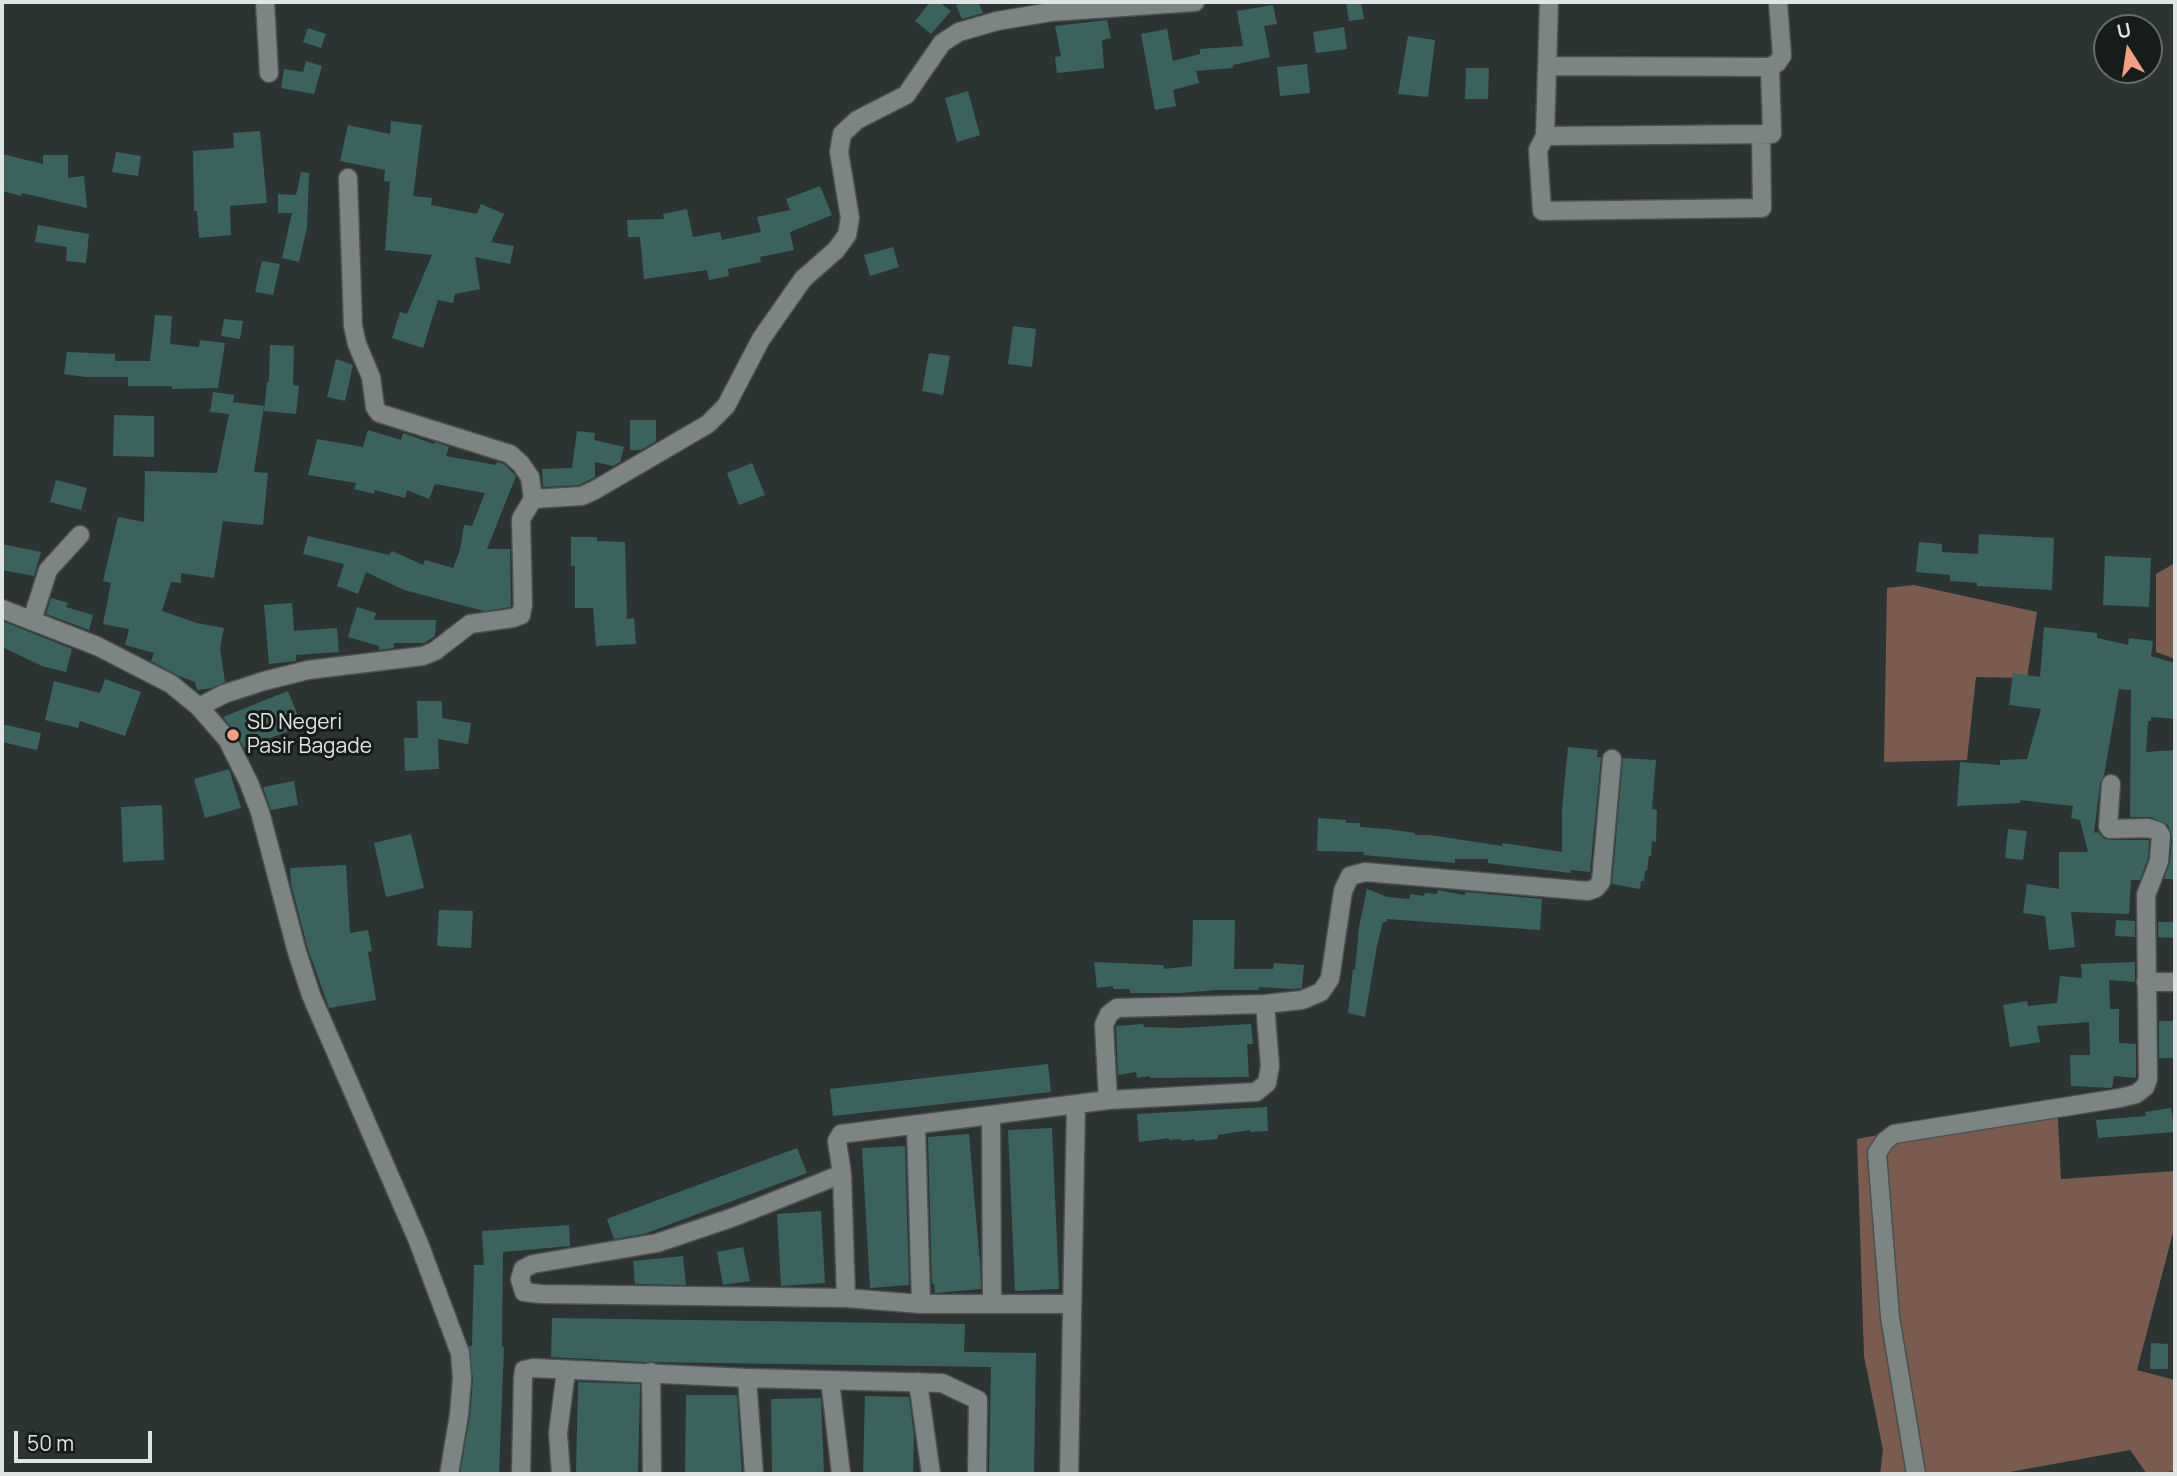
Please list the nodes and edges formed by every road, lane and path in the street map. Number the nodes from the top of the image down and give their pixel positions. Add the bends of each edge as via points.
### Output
1 (265, 2) edge
2 (1195, 2) edge
3 (1549, 2) edge
4 (1778, 2) edge
5 (1548, 66) junction
6 (1770, 67) junction
7 (269, 72) dead end
8 (1761, 134) junction
9 (1545, 136) junction
10 (348, 178) dead end
11 (533, 499) junction
12 (80, 536) dead end
13 (2, 609) edge
14 (32, 620) junction
15 (199, 707) junction
16 (1612, 760) dead end
17 (2111, 784) dead end
18 (2146, 982) junction
19 (2175, 982) edge
20 (1265, 1004) junction
21 (1108, 1100) junction
22 (1076, 1104) junction
23 (991, 1116) junction
24 (916, 1126) junction
25 (842, 1174) junction
26 (846, 1298) junction
27 (992, 1303) junction
28 (921, 1304) junction
29 (1072, 1304) junction
30 (566, 1371) junction
31 (651, 1373) junction
32 (747, 1378) junction
33 (830, 1380) junction
34 (918, 1382) junction
35 (449, 1474) edge
36 (521, 1474) edge
37 (561, 1474) edge
38 (652, 1474) edge
39 (754, 1474) edge
40 (841, 1474) edge
41 (931, 1474) edge
42 (977, 1474) edge
43 (1069, 1474) edge
44 (1916, 1474) edge

1 - 7 street
2 - 11 street via 1024,16 959,32 942,43 906,95 857,120 842,134 839,152 850,218 847,235 803,279 761,339 726,405 708,424 582,496
3 - 5 street
4 - 6 street via 1782,56
5 - 6 street
5 - 9 street
6 - 8 street via 1772,134
8 - 9 street
8 - 9 street via 1762,208 1542,211 1538,150
10 - 11 street via 353,326 371,377 375,407 379,413 510,454 530,477
11 - 15 street via 522,519 521,615 470,624 423,656 308,670 224,694
12 - 14 street via 48,570
13 - 14 street
14 - 15 street via 141,667 172,684
15 - 35 street via 227,739 249,783 312,995 418,1241 460,1353 459,1415
16 - 20 street via 1601,882 1596,888 1588,891 1365,872 1350,876 1343,891 1331,978 1321,992 1302,1000
17 - 18 street via 2110,829 2148,828 2161,836 2159,861 2146,895
18 - 19 street
18 - 44 street via 2148,1079 2136,1094 1894,1134 1877,1153 1890,1317
20 - 21 street via 1270,1066 1267,1083 1256,1092
20 - 21 street via 1117,1008 1104,1025
21 - 22 street
22 - 23 street
22 - 29 street
23 - 24 street
23 - 27 street
24 - 25 street via 841,1134 837,1140
24 - 28 street
25 - 26 street
25 - 26 street via 657,1243 533,1264 523,1269 520,1279 524,1292 541,1294
26 - 28 street
27 - 28 street
27 - 29 street
29 - 43 street
30 - 31 street
30 - 36 street via 524,1370
30 - 37 street via 558,1433
31 - 32 street
31 - 38 street
32 - 33 street
32 - 39 street
33 - 34 street
33 - 40 street
34 - 41 street
34 - 42 street via 952,1385 978,1400

